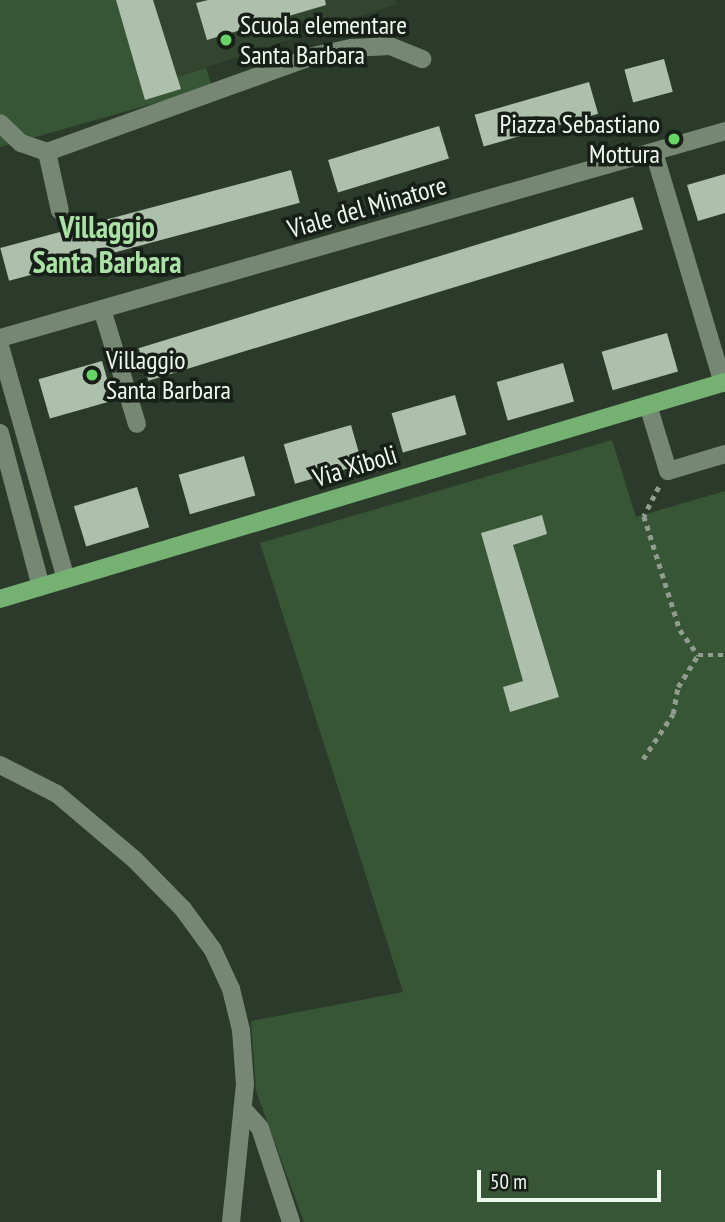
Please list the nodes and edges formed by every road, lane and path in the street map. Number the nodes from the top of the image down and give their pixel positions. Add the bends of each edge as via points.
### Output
1 (423, 59) dead end
2 (0, 124) edge
3 (725, 131) edge
4 (47, 152) junction
5 (654, 152) junction
6 (60, 211) dead end
7 (102, 309) junction
8 (0, 338) edge
9 (0, 346) edge
10 (724, 383) edge
11 (648, 405) junction
12 (137, 424) dead end
13 (0, 433) edge
14 (725, 454) edge
15 (668, 471) junction
16 (66, 579) junction
17 (41, 587) junction
18 (0, 599) edge
19 (698, 655) junction
20 (725, 655) edge
21 (643, 759) dead end
22 (0, 765) edge
23 (243, 1109) junction
24 (230, 1222) edge
25 (292, 1222) edge

1 - 4 street via 390,47 352,48 313,57
2 - 4 street via 21,143
3 - 5 street
4 - 6 street
5 - 7 street, Viale del Minatore
5 - 10 street
7 - 8 street, Viale del Minatore
7 - 12 street
9 - 16 street
10 - 11 main road, Via Xiboli
11 - 15 street
11 - 16 main road, Via Xiboli
13 - 17 street
14 - 15 street
15 - 19 path via 644,516 680,630
16 - 17 main road, Via Xiboli
17 - 18 main road, Via Xiboli
19 - 20 path
19 - 21 path via 678,687 673,714
22 - 23 street via 57,794 135,860 183,909 213,950 231,989 241,1030
23 - 24 street
23 - 25 street via 260,1128

